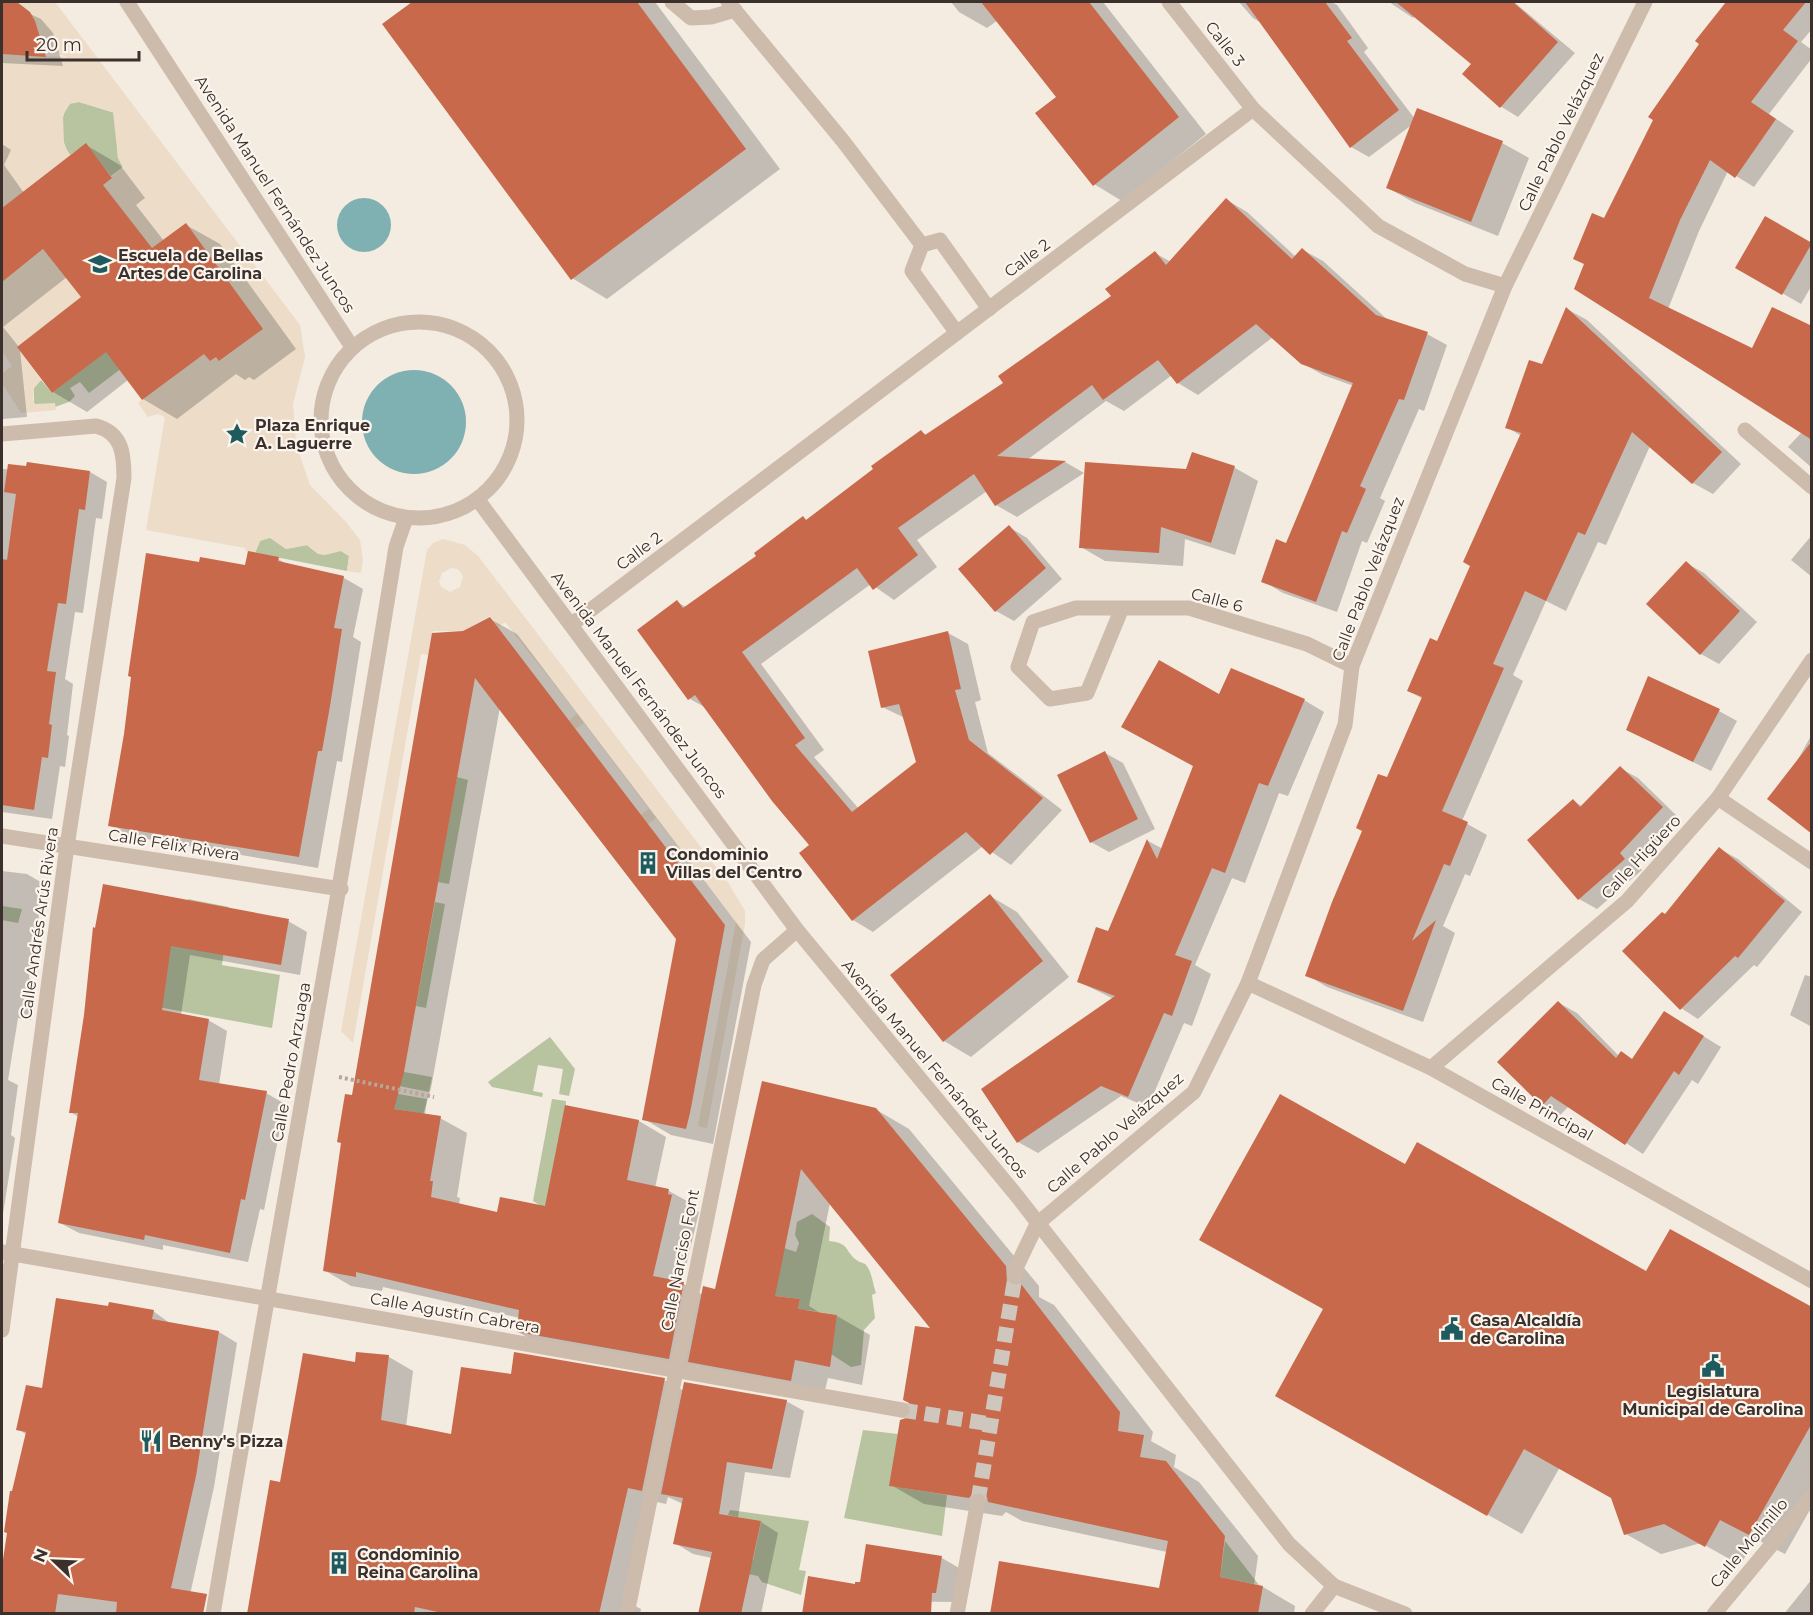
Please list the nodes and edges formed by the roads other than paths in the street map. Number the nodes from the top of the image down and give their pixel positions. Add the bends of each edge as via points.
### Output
1 (672, 2) edge
2 (1170, 2) edge
3 (1643, 2) edge
4 (135, 4) edge
5 (731, 6) edge
6 (1253, 109) junction
7 (922, 245) junction
8 (1505, 286) junction
9 (989, 309) junction
10 (957, 333) junction
11 (352, 347) junction
12 (1745, 430) dead end
13 (2, 434) edge
14 (1812, 487) edge
15 (478, 500) junction
16 (406, 518) junction
17 (1122, 608) junction
18 (572, 624) junction
19 (1812, 660) edge
20 (1352, 666) junction
21 (1718, 798) junction
22 (2, 836) edge
23 (67, 846) junction
24 (1812, 862) edge
25 (341, 890) junction
26 (797, 930) junction
27 (1248, 983) junction
28 (1431, 1068) junction
29 (1037, 1224) junction
30 (7, 1253) edge
31 (1015, 1276) tunnel mouth
32 (1812, 1281) edge
33 (267, 1298) junction
34 (2, 1330) edge
35 (676, 1371) junction
36 (902, 1410) tunnel mouth
37 (1812, 1496) edge
38 (978, 1500) tunnel mouth
39 (1334, 1586) junction
40 (213, 1614) edge
41 (627, 1614) edge
42 (957, 1614) edge
43 (1312, 1614) edge
44 (1405, 1614) edge
45 (1714, 1614) edge

1 - 5 street via 691,18 711,17
2 - 6 street, Calle 3
3 - 8 street, Calle Pablo Velázquez
4 - 11 street, Avenida Manuel Fernández Juncos
5 - 7 street via 843,141
6 - 8 street via 1378,226 1465,274
6 - 9 street, Calle 2
7 - 9 street via 940,240
7 - 10 street via 912,270
8 - 20 street, Calle Pablo Velázquez
9 - 10 street, Calle 2
10 - 18 street, Calle 2
11 - 15 street via 395,324 434,321 470,334 499,361 515,396 518,435 505,471
11 - 16 street via 334,370 321,406 323,445 340,480 368,506
12 - 14 street
13 - 23 street, Calle Andrés Arús Rivera via 96,426 111,432 120,442 124,456 124,478
15 - 16 street via 443,517
15 - 18 street, Avenida Manuel Fernández Juncos
16 - 25 street, Calle Pedro Arzuaga via 396,547
17 - 17 street, Calle 6 via 1076,608 1033,622 1018,668 1050,699 1087,693
17 - 20 street, Calle 6 via 1189,608 1307,644
18 - 26 street, Avenida Manuel Fernández Juncos
19 - 21 street, Calle Higüero
20 - 27 street, Calle Pablo Velázquez via 1346,725
21 - 24 street
21 - 28 street, Calle Higüero via 1628,901
22 - 23 street, Calle Félix Rivera
23 - 25 street, Calle Félix Rivera
23 - 30 street, Calle Andrés Arús Rivera
25 - 33 street, Calle Pedro Arzuaga
26 - 29 street, Avenida Manuel Fernández Juncos
26 - 35 street, Calle Narciso Font via 763,960 754,985
27 - 28 street, Calle Principal
27 - 29 street, Calle Pablo Velázquez via 1194,1092
28 - 32 street, Calle Principal
29 - 31 street
29 - 39 street, Avenida Manuel Fernández Juncos via 1288,1544
30 - 33 street, Calle Agustín Cabrera
30 - 34 street, Calle Andrés Arús Rivera
33 - 35 street, Calle Agustín Cabrera
33 - 40 street, Calle Pedro Arzuaga
35 - 36 street, Calle Agustín Cabrera
35 - 41 street, Calle Narciso Font
37 - 45 street, Calle Molinillo
38 - 42 street
39 - 43 street
39 - 44 street, Avenida Manuel Fernández Juncos

